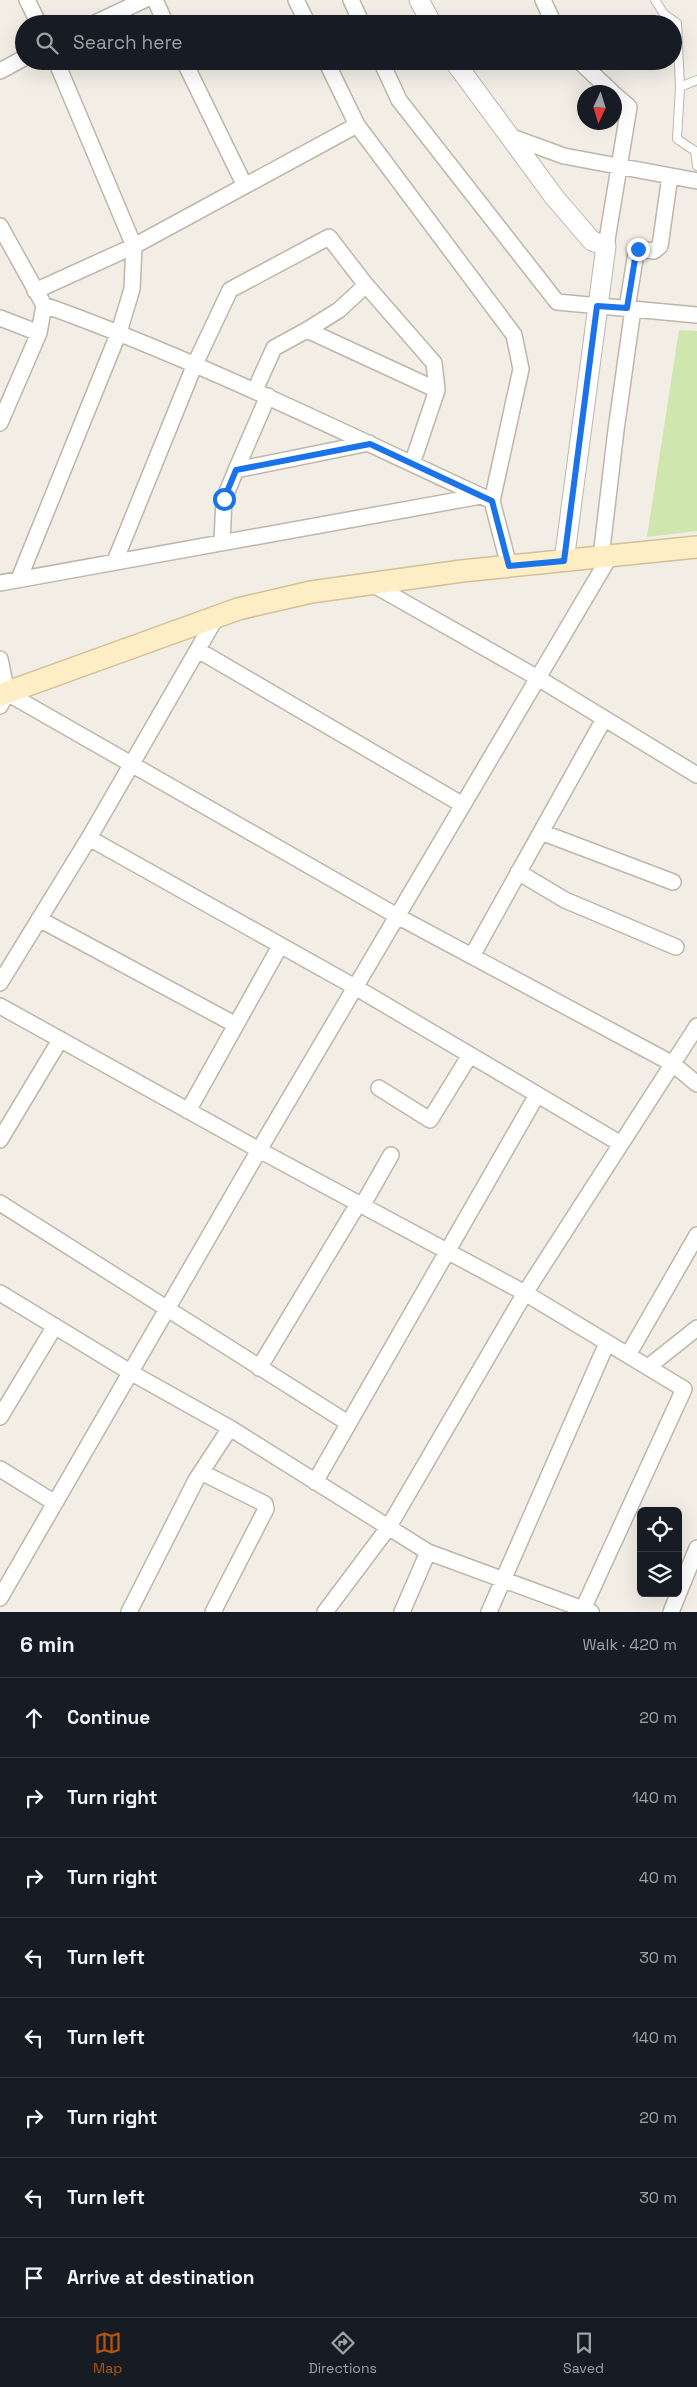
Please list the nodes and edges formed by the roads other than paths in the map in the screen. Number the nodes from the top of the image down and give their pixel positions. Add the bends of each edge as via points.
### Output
1 (27, 0) edge
2 (144, 0) edge
3 (155, 0) edge
4 (296, 0) edge
5 (351, 0) edge
6 (419, 0) edge
7 (543, 0) edge
8 (655, 0) edge
9 (34, 15) edge
10 (113, 15) edge
11 (162, 15) edge
12 (304, 15) edge
13 (358, 15) edge
14 (427, 15) edge
15 (550, 15) edge
16 (665, 15) edge
17 (15, 63) edge
18 (60, 70) edge
19 (188, 70) edge
20 (330, 70) edge
21 (384, 70) edge
22 (461, 70) edge
23 (589, 70) edge
24 (679, 70) edge
25 (0, 72) edge
26 (697, 80) edge
27 (605, 85) edge
28 (680, 88) junction
29 (622, 100) edge
30 (357, 125) junction
31 (509, 136) junction
32 (619, 166) junction
33 (697, 166) edge
34 (670, 176) junction
35 (697, 181) edge
36 (244, 184) junction
37 (0, 226) edge
38 (134, 246) junction
39 (606, 246) junction
40 (366, 285) junction
41 (35, 291) junction
42 (44, 305) junction
43 (597, 306) junction
44 (630, 309) junction
45 (697, 315) edge
46 (0, 318) edge
47 (307, 330) junction
48 (119, 332) junction
49 (39, 333) junction
50 (194, 364) junction
51 (437, 390) junction
52 (262, 393) junction
53 (4, 401) edge
54 (0, 423) edge
55 (370, 444) junction
56 (412, 464) junction
57 (236, 470) junction
58 (487, 498) junction
59 (222, 542) junction
60 (697, 547) edge
61 (606, 557) junction
62 (115, 561) junction
63 (564, 561) junction
64 (509, 566) junction
65 (19, 579) junction
66 (0, 583) edge
67 (372, 584) junction
68 (217, 616) junction
69 (198, 650) junction
70 (0, 658) edge
71 (538, 678) junction
72 (2, 698) edge
73 (604, 719) junction
74 (132, 764) junction
75 (697, 776) edge
76 (463, 805) junction
77 (541, 832) junction
78 (89, 838) junction
79 (518, 872) junction
80 (673, 882) dead end
81 (397, 916) junction
82 (39, 919) junction
83 (280, 946) junction
84 (676, 947) dead end
85 (472, 956) junction
86 (0, 983) edge
87 (355, 987) junction
88 (0, 1006) edge
89 (236, 1025) junction
90 (697, 1026) edge
91 (60, 1040) junction
92 (470, 1055) junction
93 (672, 1064) junction
94 (697, 1084) edge
95 (379, 1088) dead end
96 (537, 1095) junction
97 (188, 1111) junction
98 (0, 1140) edge
99 (621, 1144) junction
100 (259, 1150) junction
101 (391, 1155) dead end
102 (0, 1203) edge
103 (360, 1205) junction
104 (697, 1235) edge
105 (446, 1251) junction
106 (0, 1293) edge
107 (525, 1293) junction
108 (166, 1310) junction
109 (54, 1326) junction
110 (697, 1328) edge
111 (607, 1343) junction
112 (628, 1356) junction
113 (648, 1367) junction
114 (259, 1368) junction
115 (130, 1372) junction
116 (691, 1392) edge
117 (0, 1417) edge
118 (348, 1423) junction
119 (230, 1428) junction
120 (0, 1469) edge
121 (201, 1472) junction
122 (315, 1482) junction
123 (55, 1502) junction
124 (388, 1528) junction
125 (697, 1548) edge
126 (428, 1552) junction
127 (501, 1580) junction
128 (0, 1598) edge
129 (585, 1611) edge
130 (129, 1612) edge
131 (213, 1612) edge
132 (326, 1612) edge
133 (402, 1612) edge
134 (488, 1612) edge
135 (671, 1612) edge

1 - 9 street
2 - 10 street
3 - 11 street
4 - 12 street
5 - 13 street
6 - 14 street
7 - 15 street
8 - 16 lane
17 - 25 street
18 - 38 street
19 - 36 street
20 - 30 street
21 - 43 street via 399,100 557,302
22 - 31 street
23 - 27 street
24 - 28 lane
26 - 28 lane
28 - 33 lane via 677,139 695,151
29 - 32 street via 629,107
30 - 36 street
30 - 58 street via 514,335 522,368
31 - 32 street via 564,156
31 - 39 street via 531,168 592,241
32 - 34 street
32 - 39 street
34 - 35 street
34 - 44 street via 660,246 654,251 638,249 636,253
36 - 38 street
37 - 41 street
38 - 41 street
38 - 48 street via 132,289
39 - 43 street
40 - 47 street via 339,310
40 - 50 street via 329,237 230,290
40 - 51 street via 434,363
41 - 42 street
42 - 48 street
42 - 49 street
43 - 44 street
43 - 63 street
44 - 45 street
44 - 61 street
46 - 49 street
47 - 51 street
47 - 52 street via 274,348
48 - 50 street
48 - 65 street
49 - 53 street
50 - 52 street
50 - 62 street
51 - 56 street
52 - 55 street
52 - 57 street
53 - 54 street
55 - 56 street
55 - 57 street
56 - 58 street
57 - 59 street via 224,499
58 - 59 street
58 - 64 street
59 - 62 street
60 - 61 main road
61 - 63 main road
61 - 71 street
62 - 65 street
63 - 64 main road
64 - 67 main road
65 - 66 street
67 - 68 main road via 310,592
67 - 71 street
68 - 69 street
68 - 72 main road
69 - 74 street
69 - 76 street
70 - 72 street
71 - 73 street
71 - 76 street
72 - 74 street
73 - 75 street
73 - 77 street
74 - 78 street
74 - 81 street
76 - 81 street
77 - 79 street
77 - 80 street
78 - 82 street
78 - 83 street
79 - 84 street via 565,900
79 - 85 street
81 - 85 street
81 - 87 street
82 - 86 street
82 - 89 street
83 - 87 street
83 - 89 street
85 - 93 street
87 - 92 street
87 - 100 street
88 - 91 street
89 - 97 street
90 - 93 street
91 - 97 street
91 - 98 street
92 - 95 street via 430,1120
92 - 96 street
93 - 94 street
93 - 99 street
96 - 99 street
96 - 105 street
97 - 100 street
99 - 107 street
100 - 103 street
100 - 108 street
101 - 103 street
102 - 108 street
103 - 105 street
103 - 114 street
104 - 112 street
105 - 107 street
105 - 118 street
106 - 109 street
107 - 111 street
107 - 124 street
108 - 114 street
108 - 115 street
109 - 115 street
109 - 117 street
110 - 113 street
111 - 112 street
111 - 127 street
112 - 113 street
113 - 116 street
114 - 118 street
115 - 119 street
115 - 123 street
116 - 129 street
118 - 122 street
119 - 121 street
119 - 122 street
120 - 123 street
121 - 130 street
121 - 131 street via 265,1504 266,1510
122 - 124 street
123 - 128 street
124 - 126 street
124 - 132 street
125 - 135 street
126 - 127 street
126 - 133 street
127 - 129 street
127 - 134 street

